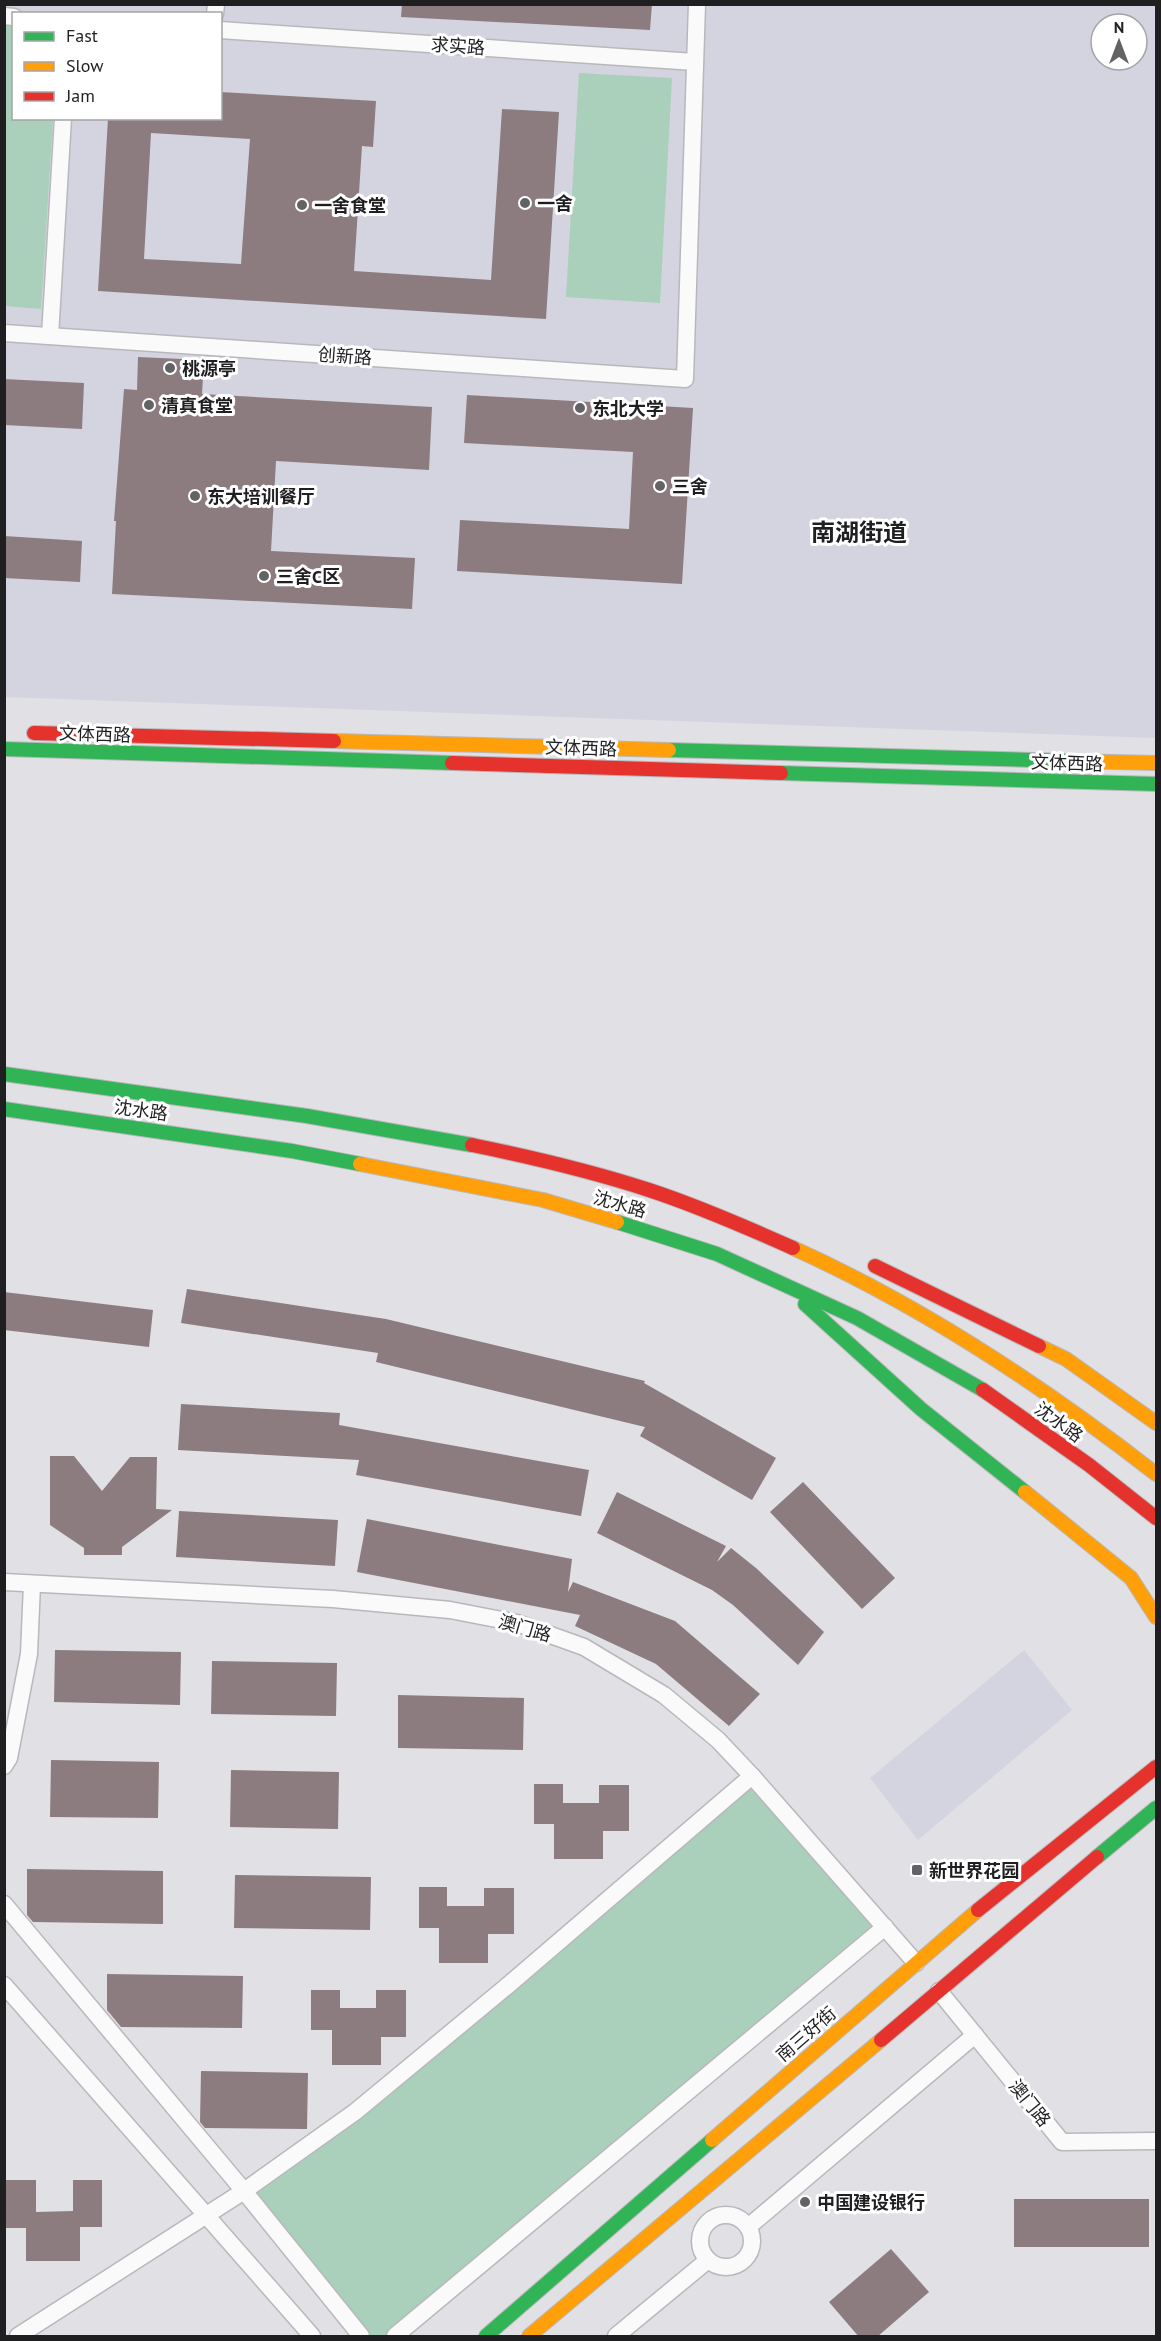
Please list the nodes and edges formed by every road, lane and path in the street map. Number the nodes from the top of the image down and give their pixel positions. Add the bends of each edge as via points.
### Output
1 (697, 4) edge
2 (222, 30) edge
3 (694, 62) junction
4 (63, 120) edge
5 (4, 333) edge
6 (50, 336) junction
7 (16, 733) dead end
8 (4, 749) edge
9 (1156, 763) edge
10 (1156, 784) edge
11 (4, 1074) edge
12 (4, 1109) edge
13 (722, 1218) junction
14 (833, 1251) dead end
15 (866, 1261) dead end
16 (782, 1283) junction
17 (1156, 1423) edge
18 (1156, 1474) edge
19 (1156, 1518) edge
20 (4, 1582) edge
21 (32, 1584) junction
22 (1156, 1617) edge
23 (4, 1766) edge
24 (1156, 1767) edge
25 (752, 1776) junction
26 (1156, 1808) edge
27 (4, 1904) edge
28 (885, 1927) junction
29 (916, 1963) junction
30 (4, 1985) edge
31 (939, 1991) junction
32 (975, 2035) junction
33 (1156, 2141) edge
34 (244, 2191) junction
35 (206, 2216) junction
36 (748, 2227) junction
37 (708, 2260) junction
38 (18, 2337) edge
39 (312, 2337) edge
40 (362, 2337) edge
41 (395, 2337) edge
42 (486, 2337) edge
43 (529, 2337) edge
44 (616, 2337) edge

1 - 3 street
2 - 3 street, 求实路
3 - 6 street, 创新路 via 685,379
4 - 6 street
5 - 6 street, 创新路
7 - 9 main road, 文体西路
8 - 10 main road, 文体西路
11 - 13 main road, 沈水路 via 447,1139 524,1155 657,1192
12 - 16 main road, 沈水路 via 292,1151 543,1200 657,1233
13 - 14 main road
13 - 18 main road, 沈水路 via 832,1267 955,1333 1032,1382
15 - 17 main road via 1066,1359
16 - 19 main road, 沈水路 via 857,1318 981,1388
16 - 22 main road via 921,1409 1131,1578
20 - 21 street, 澳门路
21 - 23 street via 29,1654
21 - 25 street, 澳门路 via 333,1599 450,1610 517,1623 584,1647 664,1695 718,1740
24 - 29 main road, 南三好街
25 - 28 street, 澳门路
25 - 34 street via 355,2112
26 - 31 main road
27 - 34 street
28 - 29 street, 澳门路
28 - 41 street
29 - 42 main road, 南三好街
30 - 35 street
31 - 32 street, 澳门路
31 - 43 main road
32 - 33 street, 澳门路 via 1062,2142
32 - 36 street
34 - 35 street
34 - 40 street
35 - 38 street
35 - 39 street
36 - 37 street via 752,2245 742,2262 725,2267
36 - 37 street via 742,2220 726,2215 708,2222 700,2238
37 - 44 street

